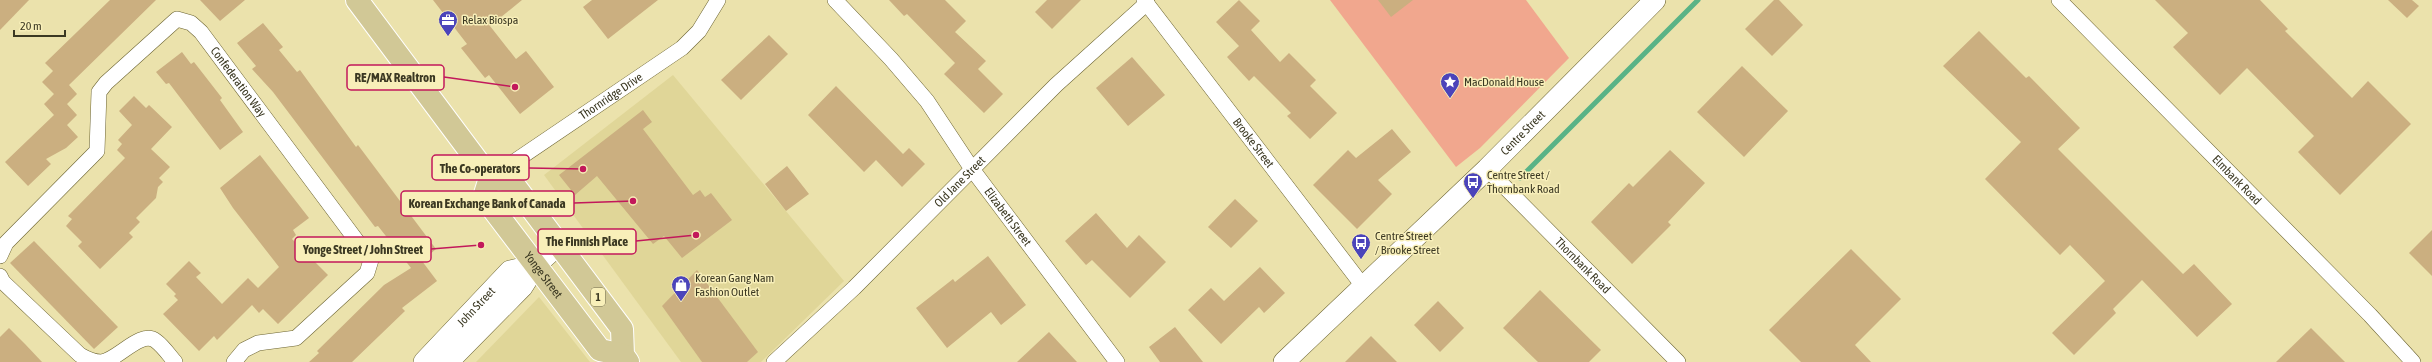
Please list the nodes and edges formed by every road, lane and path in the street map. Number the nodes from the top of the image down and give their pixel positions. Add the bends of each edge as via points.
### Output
1 (357, 0) edge
2 (718, 0) edge
3 (835, 0) edge
4 (1655, 0) edge
5 (2059, 0) edge
6 (1146, 2) edge
7 (1487, 168) junction
8 (972, 169) junction
9 (490, 178) junction
10 (559, 244) junction
11 (0, 256) edge
12 (536, 265) junction
13 (0, 276) edge
14 (1363, 286) junction
15 (626, 358) edge
16 (175, 362) edge
17 (234, 362) edge
18 (424, 362) edge
19 (448, 362) edge
20 (774, 362) edge
21 (1117, 362) edge
22 (1284, 362) edge
23 (1678, 362) edge
24 (2413, 362) edge

1 - 9 main road
2 - 9 street, Thornridge Drive via 699,31 682,48
3 - 8 street, Elizabeth Street via 910,81
4 - 7 main road, Centre Street
5 - 24 street, Elmbank Road via 2370,315
6 - 8 street, Old Jane Street via 1056,84
6 - 14 street, Brooke Street
7 - 14 main road, Centre Street
7 - 23 street, Thornbank Road
8 - 20 street, Old Jane Street via 854,288
8 - 21 street, Elizabeth Street
9 - 10 main road, Yonge Street / 1 via 511,181
9 - 12 main road, Yonge Street / 1 via 484,197
10 - 12 main road, John Street
10 - 15 main road, Yonge Street / 1 via 622,329
11 - 17 street, Confederation Way via 6,243 98,151 99,92 106,83 177,18 191,23 201,32 371,260 366,273 296,338 258,343 244,350
12 - 15 main road, Yonge Street / 1 via 600,350
12 - 18 main road, John Street via 510,271
12 - 19 main road, John Street via 522,288
13 - 16 street via 3,282 80,355 92,361 111,360 139,340 149,338 156,340
14 - 22 main road, Centre Street

